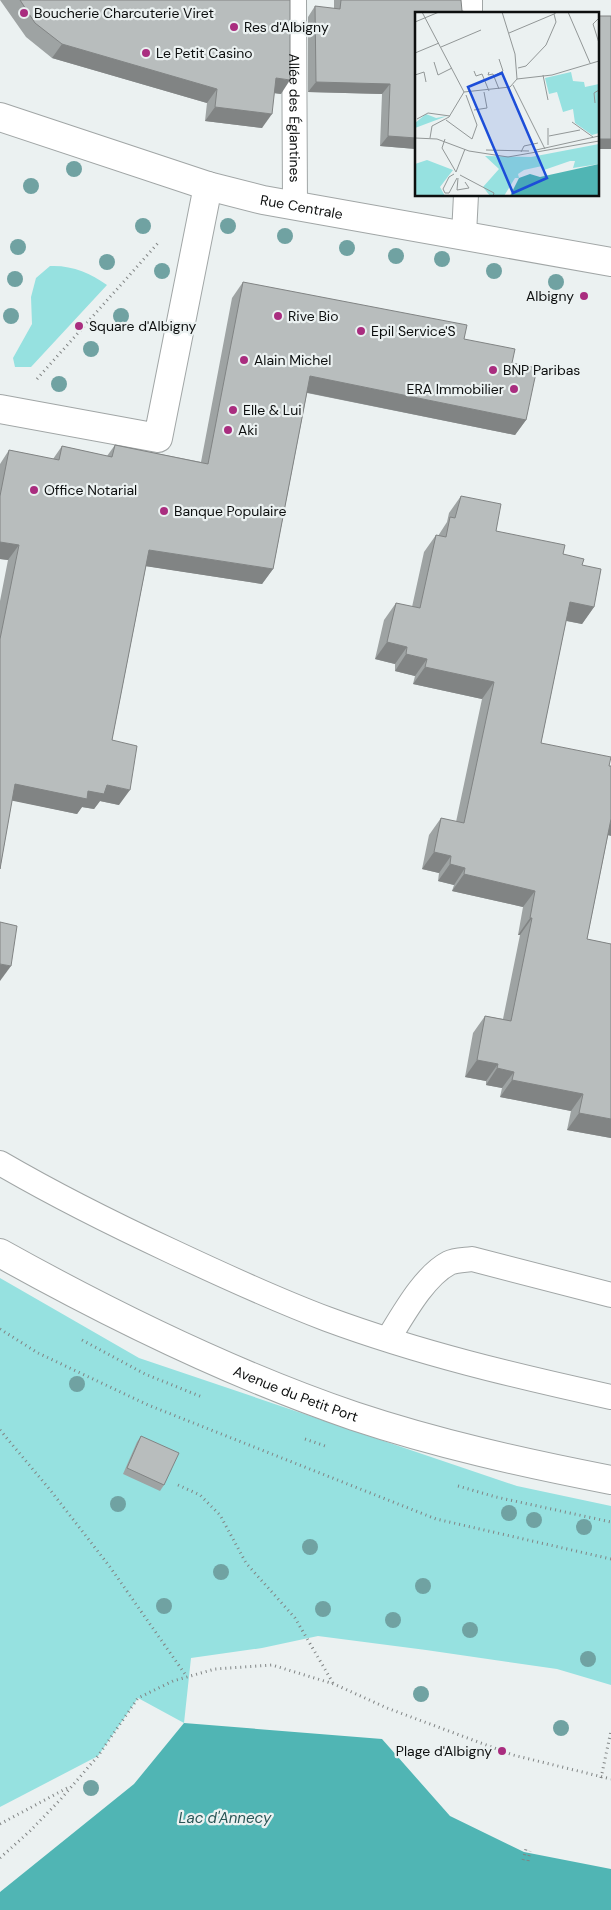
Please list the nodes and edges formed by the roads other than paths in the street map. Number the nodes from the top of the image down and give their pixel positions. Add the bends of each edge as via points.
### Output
1 (294, 0) edge
2 (0, 117) edge
3 (208, 186) junction
4 (466, 196) edge
5 (295, 205) junction
6 (464, 234) junction
7 (611, 262) edge
8 (4, 410) edge
9 (0, 1162) edge
10 (0, 1253) edge
11 (611, 1294) edge
12 (388, 1339) junction
13 (611, 1397) edge
14 (611, 1480) edge

1 - 5 lane, Allée des Églantines
2 - 3 street, Rue Centrale
3 - 5 street, Rue Centrale
3 - 8 street via 158,438
4 - 6 lane
5 - 6 street, Rue Centrale
6 - 7 street, Rue Centrale
9 - 12 lane via 127,1230 223,1275 327,1319
10 - 14 street, Avenue du Petit Port via 159,1337 354,1416 452,1445
11 - 12 lane via 472,1259 450,1262 416,1296
12 - 13 lane via 434,1354

